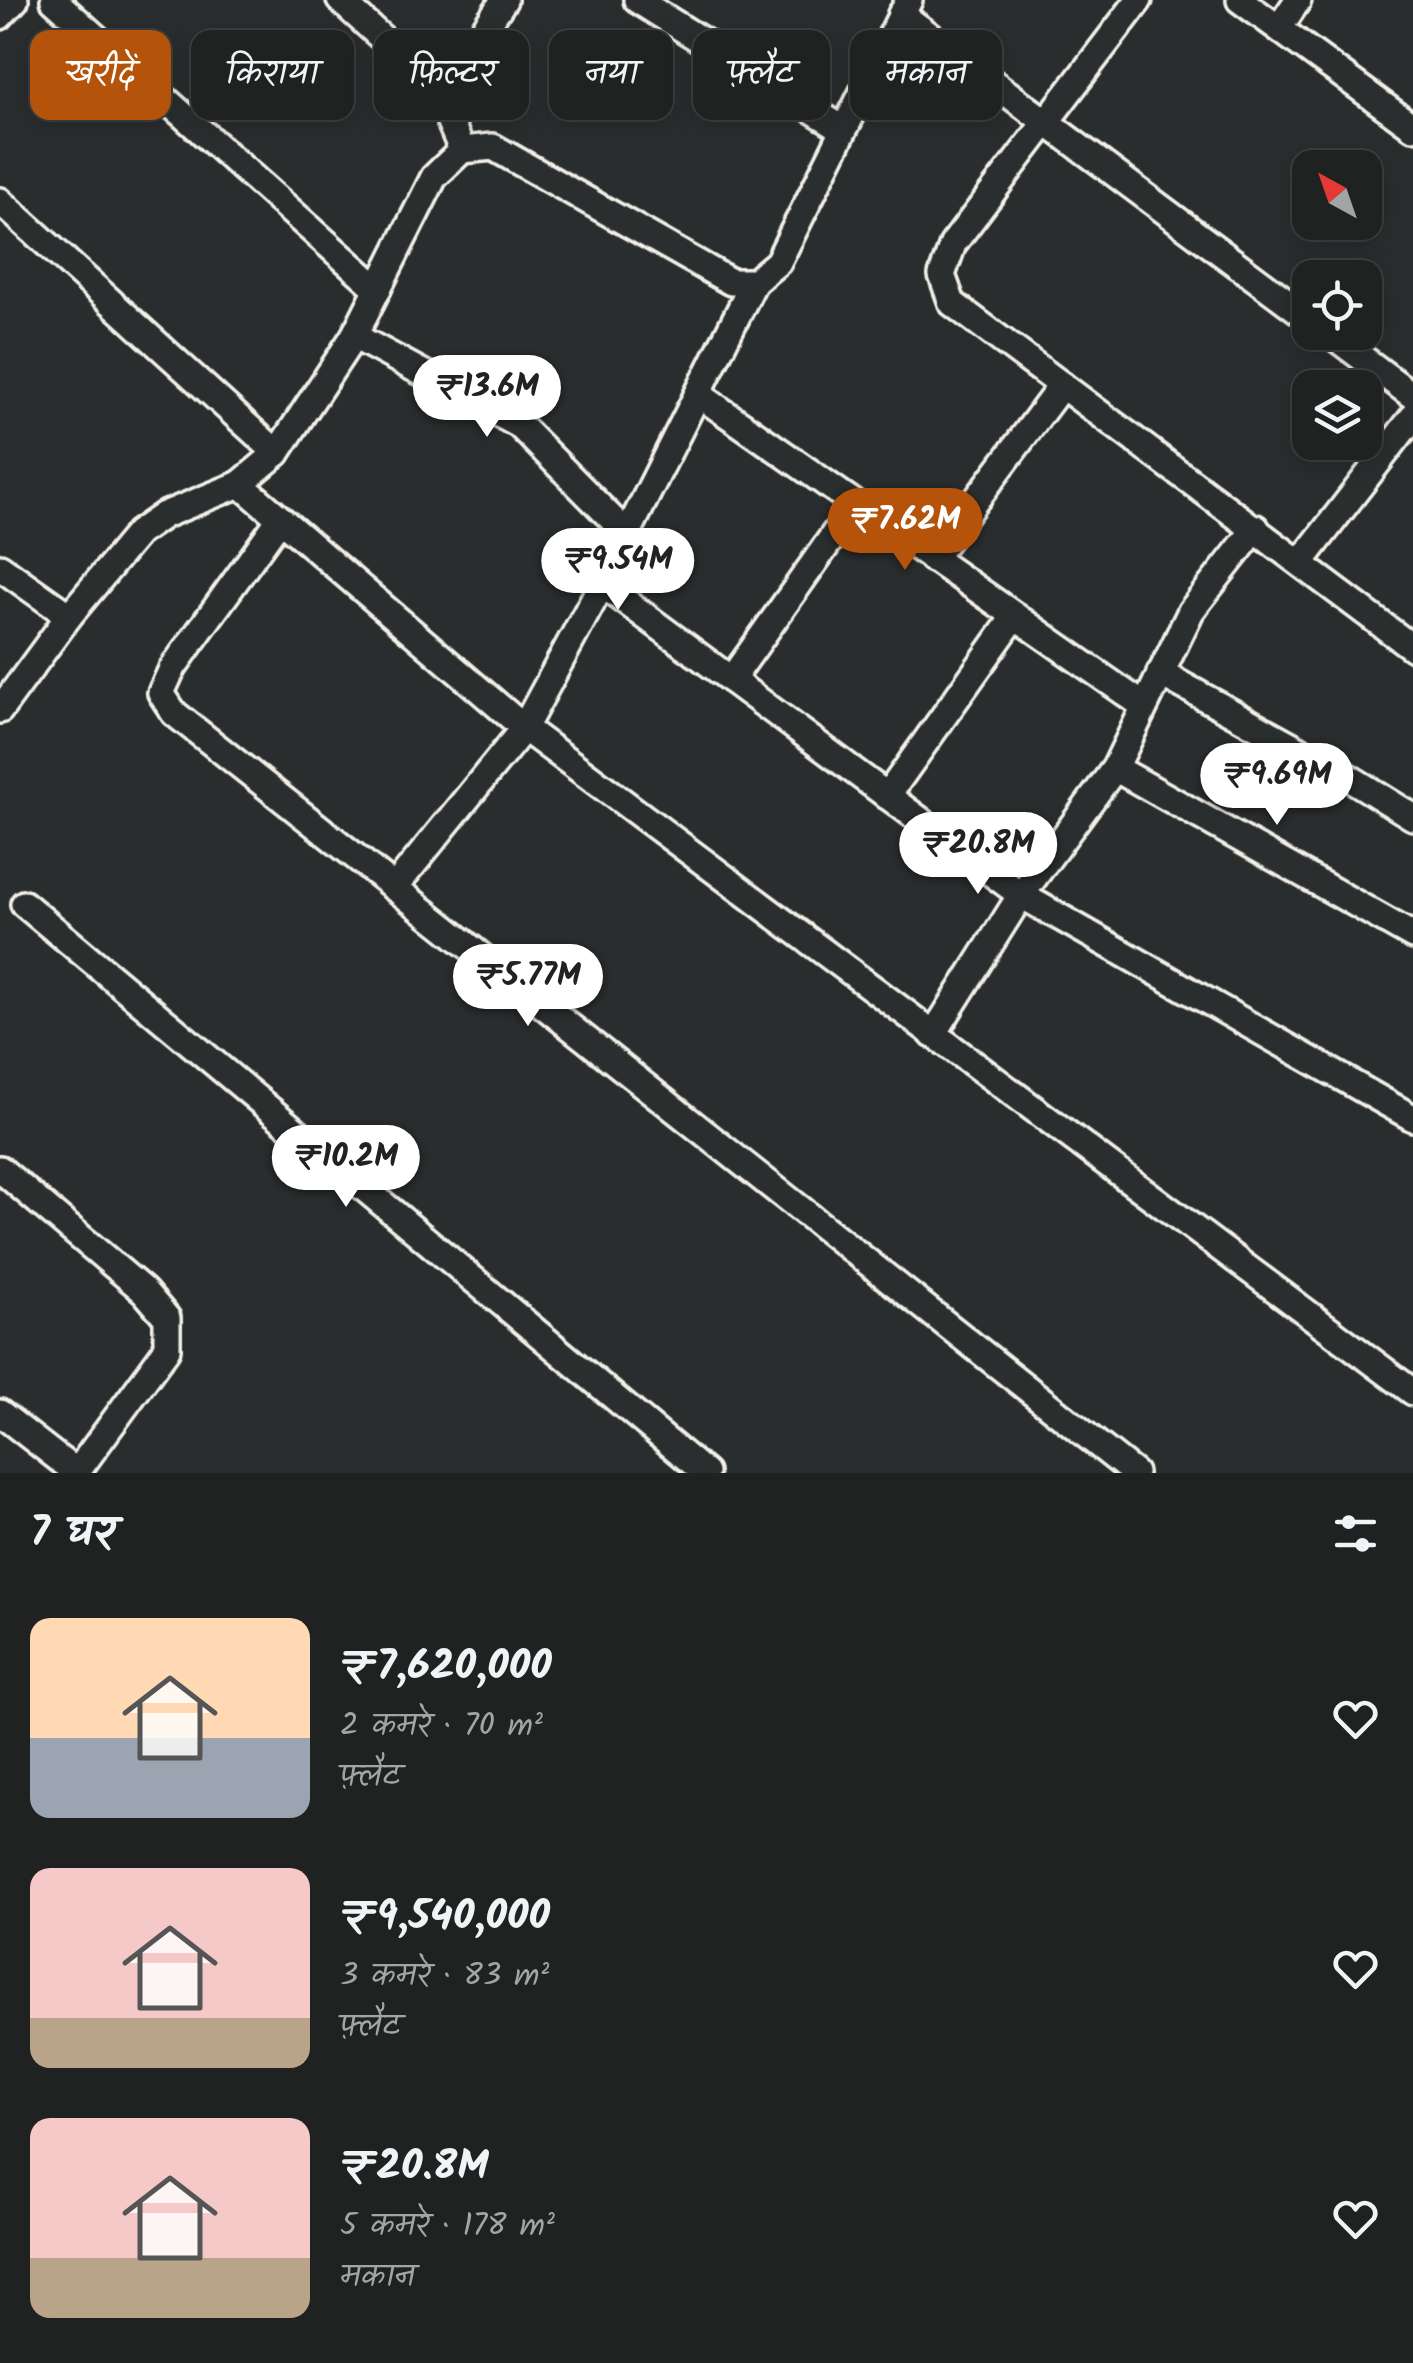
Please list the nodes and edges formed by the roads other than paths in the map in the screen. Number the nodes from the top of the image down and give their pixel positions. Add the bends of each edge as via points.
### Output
1 (15, 0) edge
2 (54, 0) edge
3 (340, 0) edge
4 (504, 0) edge
5 (637, 0) edge
6 (1139, 0) edge
7 (1240, 0) edge
8 (1298, 0) edge
9 (905, 7) edge
10 (0, 16) edge
11 (1279, 28) junction
12 (374, 30) edge
13 (484, 30) edge
14 (449, 120) edge
15 (1045, 121) junction
16 (1412, 125) edge
17 (843, 130) junction
18 (462, 150) junction
19 (0, 201) edge
20 (754, 282) junction
21 (378, 288) junction
22 (1292, 306) edge
23 (354, 336) junction
24 (1352, 350) edge
25 (1062, 384) junction
26 (698, 394) junction
27 (1413, 396) edge
28 (1413, 418) edge
29 (277, 452) junction
30 (240, 484) junction
31 (854, 505) junction
32 (280, 519) junction
33 (1256, 528) junction
34 (628, 534) junction
35 (932, 559) junction
36 (1301, 562) junction
37 (0, 567) edge
38 (602, 584) junction
39 (69, 616) junction
40 (1015, 616) junction
41 (1413, 648) edge
42 (1160, 673) junction
43 (731, 680) junction
44 (1144, 706) junction
45 (0, 710) edge
46 (524, 728) junction
47 (1115, 768) junction
48 (888, 796) junction
49 (1413, 817) edge
50 (394, 888) junction
51 (1021, 895) junction
52 (24, 904) dead end
53 (1413, 936) edge
54 (934, 1035) junction
55 (1413, 1118) edge
56 (0, 1168) edge
57 (1413, 1392) edge
58 (0, 1413) edge
59 (77, 1473) edge
60 (705, 1473) edge
61 (1134, 1473) edge

1 - 10 street
2 - 21 street
3 - 12 street
4 - 13 street
5 - 17 street
6 - 15 street
7 - 11 street
8 - 11 street
9 - 15 street
9 - 17 street
11 - 16 street
14 - 18 street
15 - 22 street
15 - 25 street via 952,244 942,275 952,303
17 - 20 street via 778,262
18 - 20 street via 493,148 732,282
18 - 21 street via 434,177
19 - 29 street
20 - 26 street
21 - 23 street
23 - 29 street
23 - 34 street via 519,426
24 - 27 street
25 - 33 street
25 - 35 street
26 - 31 street
26 - 34 street
28 - 36 street
29 - 30 street
30 - 32 street
30 - 39 street via 138,533
31 - 35 street
31 - 43 street
32 - 46 street
32 - 50 street via 161,692 174,713
33 - 36 street
33 - 42 street via 1191,611
34 - 38 street
35 - 40 street
36 - 41 street
37 - 39 street
38 - 43 street
38 - 46 street
39 - 45 street
40 - 44 street
40 - 48 street
42 - 44 street
42 - 49 street
43 - 48 street
44 - 47 street
46 - 50 street
46 - 54 street
47 - 51 street
47 - 53 street
48 - 51 street
50 - 61 street
51 - 54 street
51 - 55 street
52 - 60 street
54 - 57 street
56 - 59 street via 167,1318 167,1349
58 - 59 street

